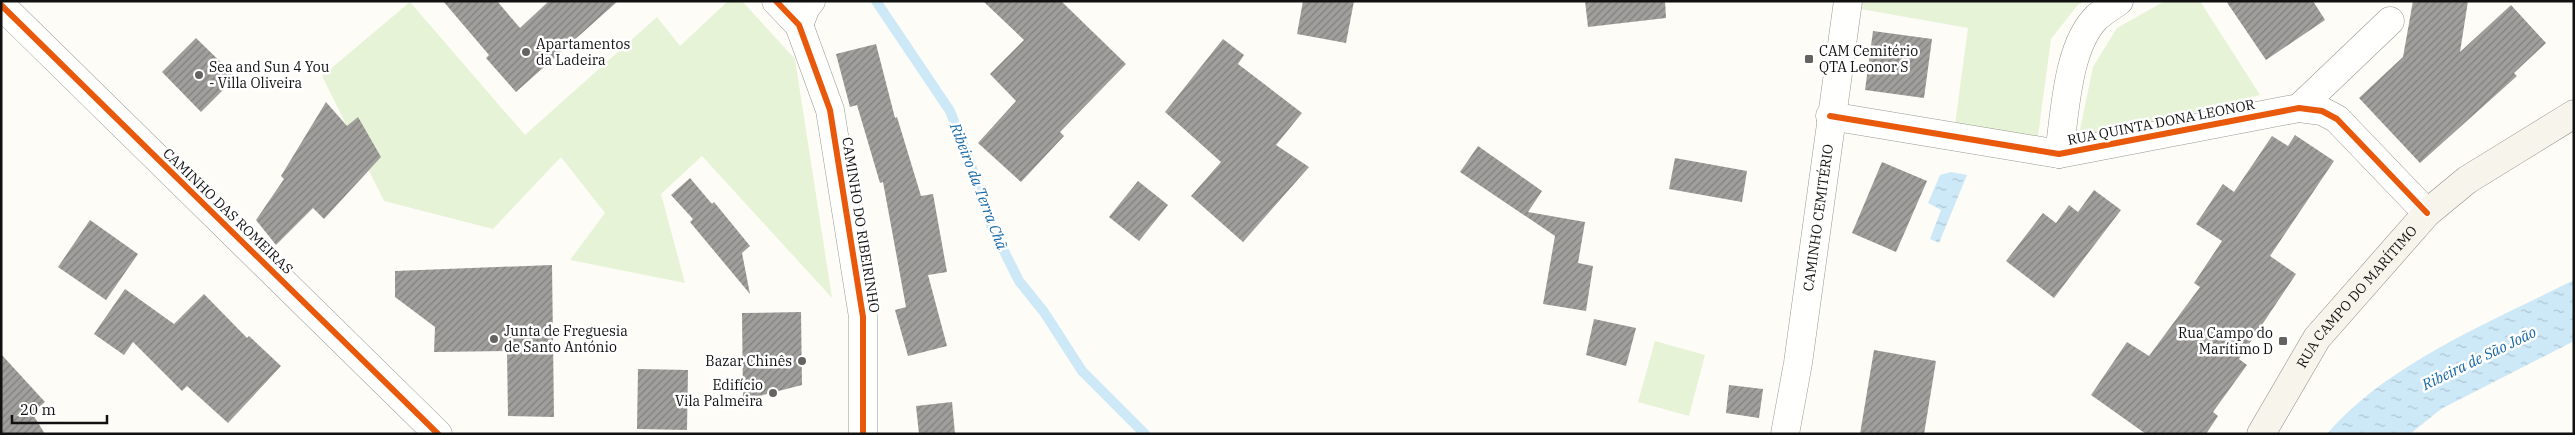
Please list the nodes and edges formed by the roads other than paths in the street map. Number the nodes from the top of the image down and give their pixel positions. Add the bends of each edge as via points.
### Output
1 (776, 1) edge
2 (811, 1) edge
3 (1848, 1) edge
4 (2119, 1) edge
5 (1, 5) edge
6 (2390, 21) dead end
7 (799, 25) junction
8 (2299, 108) junction
9 (2574, 114) edge
10 (1830, 116) junction
11 (2059, 154) junction
12 (2427, 213) junction
13 (438, 434) edge
14 (863, 434) edge
15 (1785, 434) edge
16 (2261, 434) edge

1 - 7 street
2 - 7 street
3 - 10 street, CAMINHO CEMITÉRIO
4 - 11 street via 2096,18 2080,44 2069,87
5 - 13 street, CAMINHO DAS ROMEIRAS
6 - 8 street
7 - 14 street, CAMINHO DO RIBEIRINHO via 830,110 849,219 863,317
8 - 11 street, RUA QUINTA DONA LEONOR
8 - 12 street, RUA QUINTA DONA LEONOR via 2322,111 2336,119
9 - 12 main road, RUA CAMPO DO MARÍTIMO via 2466,180
10 - 11 street, RUA QUINTA DONA LEONOR
10 - 15 street, CAMINHO CEMITÉRIO via 1798,364
12 - 16 main road, RUA CAMPO DO MARÍTIMO via 2317,338

